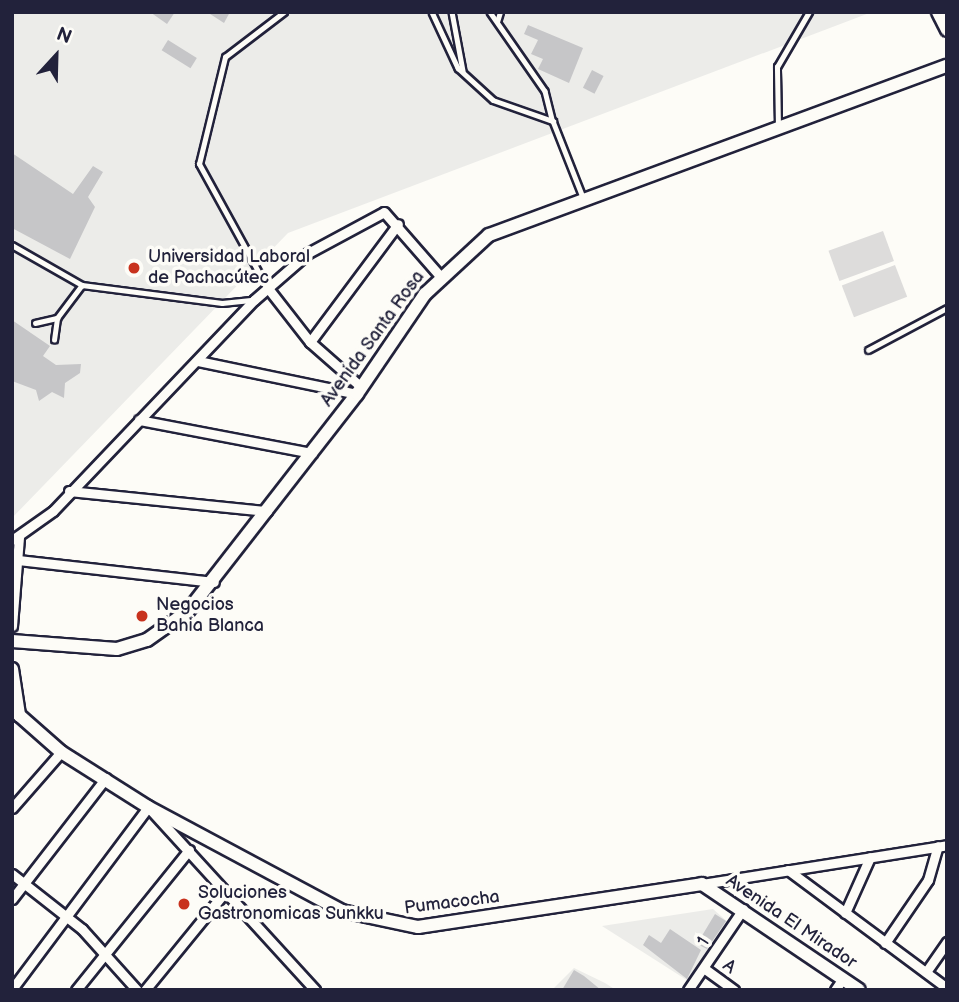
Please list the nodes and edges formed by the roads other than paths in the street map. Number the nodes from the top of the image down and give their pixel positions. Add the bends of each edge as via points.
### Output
1 (284, 12) edge
2 (432, 12) edge
3 (452, 12) edge
4 (490, 12) edge
5 (500, 12) edge
6 (809, 12) edge
7 (938, 12) edge
8 (497, 23) junction
9 (947, 30) edge
10 (947, 66) edge
11 (463, 72) junction
12 (553, 121) junction
13 (778, 127) junction
14 (584, 198) junction
15 (398, 224) junction
16 (12, 245) edge
17 (440, 276) junction
18 (82, 285) junction
19 (267, 288) junction
20 (254, 300) junction
21 (947, 308) edge
22 (57, 318) junction
23 (35, 323) dead end
24 (54, 340) dead end
25 (310, 342) junction
26 (869, 350) dead end
27 (198, 361) junction
28 (359, 390) junction
29 (139, 420) junction
30 (312, 453) junction
31 (69, 491) junction
32 (267, 510) junction
33 (16, 539) edge
34 (18, 560) junction
35 (215, 582) junction
36 (12, 626) edge
37 (12, 641) edge
38 (12, 669) edge
39 (13, 698) edge
40 (15, 719) edge
41 (61, 752) junction
42 (106, 778) junction
43 (148, 807) junction
44 (12, 808) edge
45 (942, 846) edge
46 (189, 850) junction
47 (870, 857) junction
48 (788, 870) junction
49 (12, 874) edge
50 (26, 882) junction
51 (702, 884) junction
52 (224, 893) junction
53 (12, 900) edge
54 (743, 909) junction
55 (845, 913) junction
56 (67, 915) junction
57 (947, 942) edge
58 (885, 943) junction
59 (104, 954) junction
60 (705, 969) junction
61 (926, 972) junction
62 (843, 978) junction
63 (947, 988) edge
64 (12, 989) edge
65 (76, 990) edge
66 (137, 990) edge
67 (145, 990) edge
68 (315, 990) edge
69 (688, 990) edge
70 (734, 990) edge
71 (835, 990) edge
72 (859, 990) edge

1 - 19 lane via 225,57 199,164
2 - 11 lane
3 - 11 lane
4 - 8 lane
5 - 8 lane
6 - 13 lane via 777,67
7 - 9 street
8 - 12 lane via 545,91
10 - 13 street, Avenida Santa Rosa
11 - 12 lane via 493,100
12 - 14 lane
13 - 14 street, Avenida Santa Rosa
14 - 17 street, Avenida Santa Rosa via 489,235
15 - 17 street
15 - 19 street via 384,212 358,224 288,266
15 - 25 street
16 - 18 lane
17 - 28 street, Avenida Santa Rosa
18 - 20 lane via 222,303
18 - 22 lane
19 - 20 street
19 - 25 street
20 - 27 street
21 - 26 lane
22 - 23 lane
22 - 24 lane
25 - 28 street
27 - 28 street
27 - 29 street
28 - 30 street, Avenida Santa Rosa
29 - 30 street
29 - 31 street
30 - 32 street, Avenida Santa Rosa
31 - 32 street
31 - 33 street
32 - 35 street, Avenida Santa Rosa
33 - 34 street
34 - 35 street
34 - 36 street
35 - 37 street, Avenida Santa Rosa via 166,629 134,644 98,650
38 - 39 street, Pumacocha
39 - 40 street, Pumacocha
40 - 41 street, Pumacocha
41 - 42 street, Pumacocha
41 - 44 street
42 - 43 street, Pumacocha
42 - 50 street
43 - 46 street
43 - 51 street, Pumacocha via 342,911 400,927
43 - 56 street
45 - 47 street, Pumacocha
45 - 58 street via 928,880
46 - 52 street
46 - 59 street
47 - 48 street, Pumacocha
47 - 55 street
48 - 51 street, Pumacocha
48 - 55 street
49 - 50 street
50 - 53 street
50 - 56 street
51 - 54 street, Avenida El Mirador
52 - 67 street
52 - 68 street
54 - 60 street, 1
54 - 62 street, Avenida El Mirador
55 - 58 street
56 - 59 street
56 - 64 street
57 - 61 street
58 - 61 street
59 - 65 street
59 - 66 street
60 - 69 street, 1
60 - 70 street, A
61 - 63 street
62 - 71 street
62 - 72 street, Avenida El Mirador

